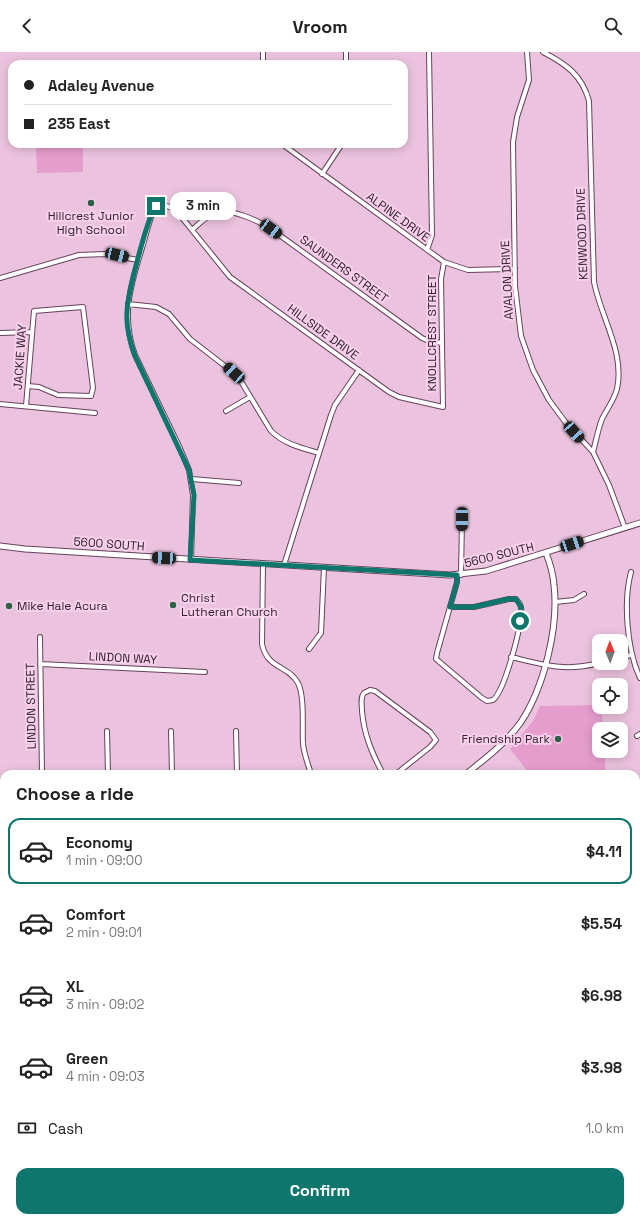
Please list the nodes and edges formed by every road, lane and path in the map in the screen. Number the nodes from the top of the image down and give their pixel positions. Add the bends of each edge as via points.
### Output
1 (429, 52) edge
2 (527, 52) edge
3 (542, 52) edge
4 (287, 148) edge
5 (339, 148) edge
6 (322, 174) junction
7 (192, 230) junction
8 (427, 250) junction
9 (138, 260) junction
10 (444, 262) junction
11 (515, 269) junction
12 (0, 278) edge
13 (128, 304) junction
14 (32, 332) junction
15 (0, 333) edge
16 (442, 343) junction
17 (359, 370) junction
18 (28, 386) junction
19 (250, 397) junction
20 (0, 404) edge
21 (26, 406) junction
22 (226, 411) dead end
23 (94, 412) dead end
24 (593, 452) junction
25 (319, 453) junction
26 (192, 479) junction
27 (239, 483) dead end
28 (462, 519) dead end
29 (640, 523) edge
30 (625, 528) junction
31 (0, 546) edge
32 (546, 552) junction
33 (190, 560) junction
34 (263, 564) junction
35 (284, 565) junction
36 (324, 568) junction
37 (631, 572) dead end
38 (459, 575) junction
39 (584, 594) dead end
40 (555, 602) junction
41 (450, 607) junction
42 (40, 637) dead end
43 (309, 650) dead end
44 (631, 655) junction
45 (628, 656) edge
46 (511, 657) junction
47 (40, 664) junction
48 (592, 665) edge
49 (545, 666) junction
50 (205, 672) dead end
51 (640, 678) edge
52 (171, 731) dead end
53 (236, 731) dead end
54 (107, 732) dead end
55 (42, 770) edge
56 (108, 770) edge
57 (172, 770) edge
58 (237, 770) edge
59 (310, 770) edge
60 (381, 770) edge
61 (401, 770) edge
62 (471, 770) edge

1 - 8 street via 432,235
2 - 11 street, AVALON DRIVE via 529,80 517,117 513,142
3 - 24 street, KENWOOD DRIVE via 575,73 589,102 594,282 614,344 618,372 616,391 600,424
4 - 6 street, ALPINE DRIVE
5 - 6 street
6 - 8 street, ALPINE DRIVE
7 - 9 street, HILLSIDE DRIVE via 175,209 161,204 156,206
7 - 16 street, SAUNDERS STREET via 210,215 221,211 256,220 422,338
7 - 17 street, HILLSIDE DRIVE via 230,277
8 - 10 street, ALPINE DRIVE
9 - 12 street via 105,254 79,254
9 - 13 street
10 - 11 street, ALPINE DRIVE via 468,270
10 - 16 street, KNOLLCREST STREET via 441,279
11 - 24 street, AVALON DRIVE via 518,318 533,370 555,410
13 - 19 street via 156,307 169,314 190,339 234,373
13 - 26 street via 127,321 131,344
14 - 15 street
14 - 18 street, JACKIE WAY
14 - 18 street, JACKIE WAY via 34,311 83,307 93,388 91,396 58,395 39,387
16 - 17 street, KNOLLCREST STREET via 443,406 399,397
17 - 25 street, HILLSIDE DRIVE via 335,406
18 - 21 street, JACKIE WAY
19 - 22 street
19 - 25 street via 276,436
20 - 21 street
21 - 23 street
24 - 30 street, AVALON DRIVE
25 - 35 street, HILLSIDE DRIVE
26 - 27 street
26 - 33 street via 194,505
28 - 38 street
29 - 30 street, 5600 SOUTH
30 - 32 street, 5600 SOUTH
31 - 33 street, 5600 SOUTH
32 - 38 street, 5600 SOUTH via 486,571
32 - 40 street via 554,580
33 - 34 street, 5600 SOUTH
34 - 35 street, 5600 SOUTH
34 - 59 street via 262,644 272,663 294,678 300,687 303,744
35 - 36 street, 5600 SOUTH
36 - 38 street, 5600 SOUTH
36 - 43 street via 321,633
37 - 44 street via 628,583
38 - 41 street
39 - 40 street via 574,600
40 - 49 street
41 - 46 street via 474,607 516,599 520,612
41 - 46 street via 436,659 482,698 490,701 495,698 503,686
42 - 47 street, LINDON STREET
44 - 45 street
44 - 51 street
46 - 49 street
47 - 50 street, LINDON WAY
47 - 55 street, LINDON STREET
48 - 49 street via 576,669
49 - 62 street via 530,706 520,722 499,747
52 - 57 street
53 - 58 street
54 - 56 street
60 - 61 street via 364,726 361,698 366,691 375,691 430,732 436,740

